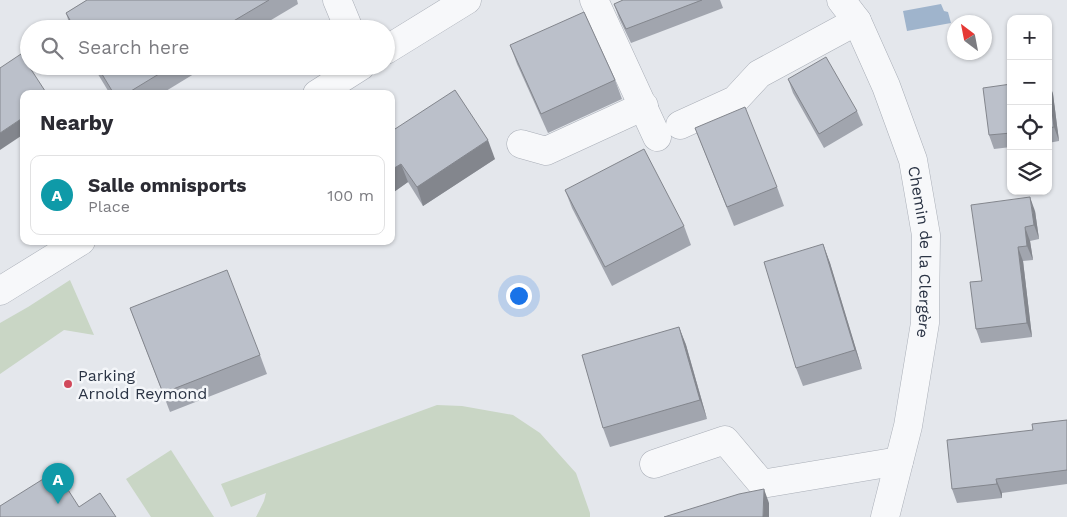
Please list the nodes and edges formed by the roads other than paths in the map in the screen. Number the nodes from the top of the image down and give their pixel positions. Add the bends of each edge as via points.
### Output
1 (336, 0) edge
2 (467, 0) edge
3 (594, 0) edge
4 (849, 11) edge
5 (345, 20) edge
6 (395, 44) edge
7 (346, 75) edge
8 (322, 90) edge
9 (644, 106) junction
10 (521, 144) dead end
11 (75, 245) edge
12 (0, 291) edge
13 (899, 461) junction
14 (654, 464) dead end
15 (885, 517) edge

1 - 5 street
2 - 6 street
3 - 9 street
4 - 9 street via 759,74 735,100 668,131
4 - 13 street, Chemin de la Clergère via 886,86 913,160 926,234 925,323
7 - 8 street
9 - 10 street via 546,151
11 - 12 street
13 - 14 street via 762,484 725,440
13 - 15 street, Chemin de la Clergère

